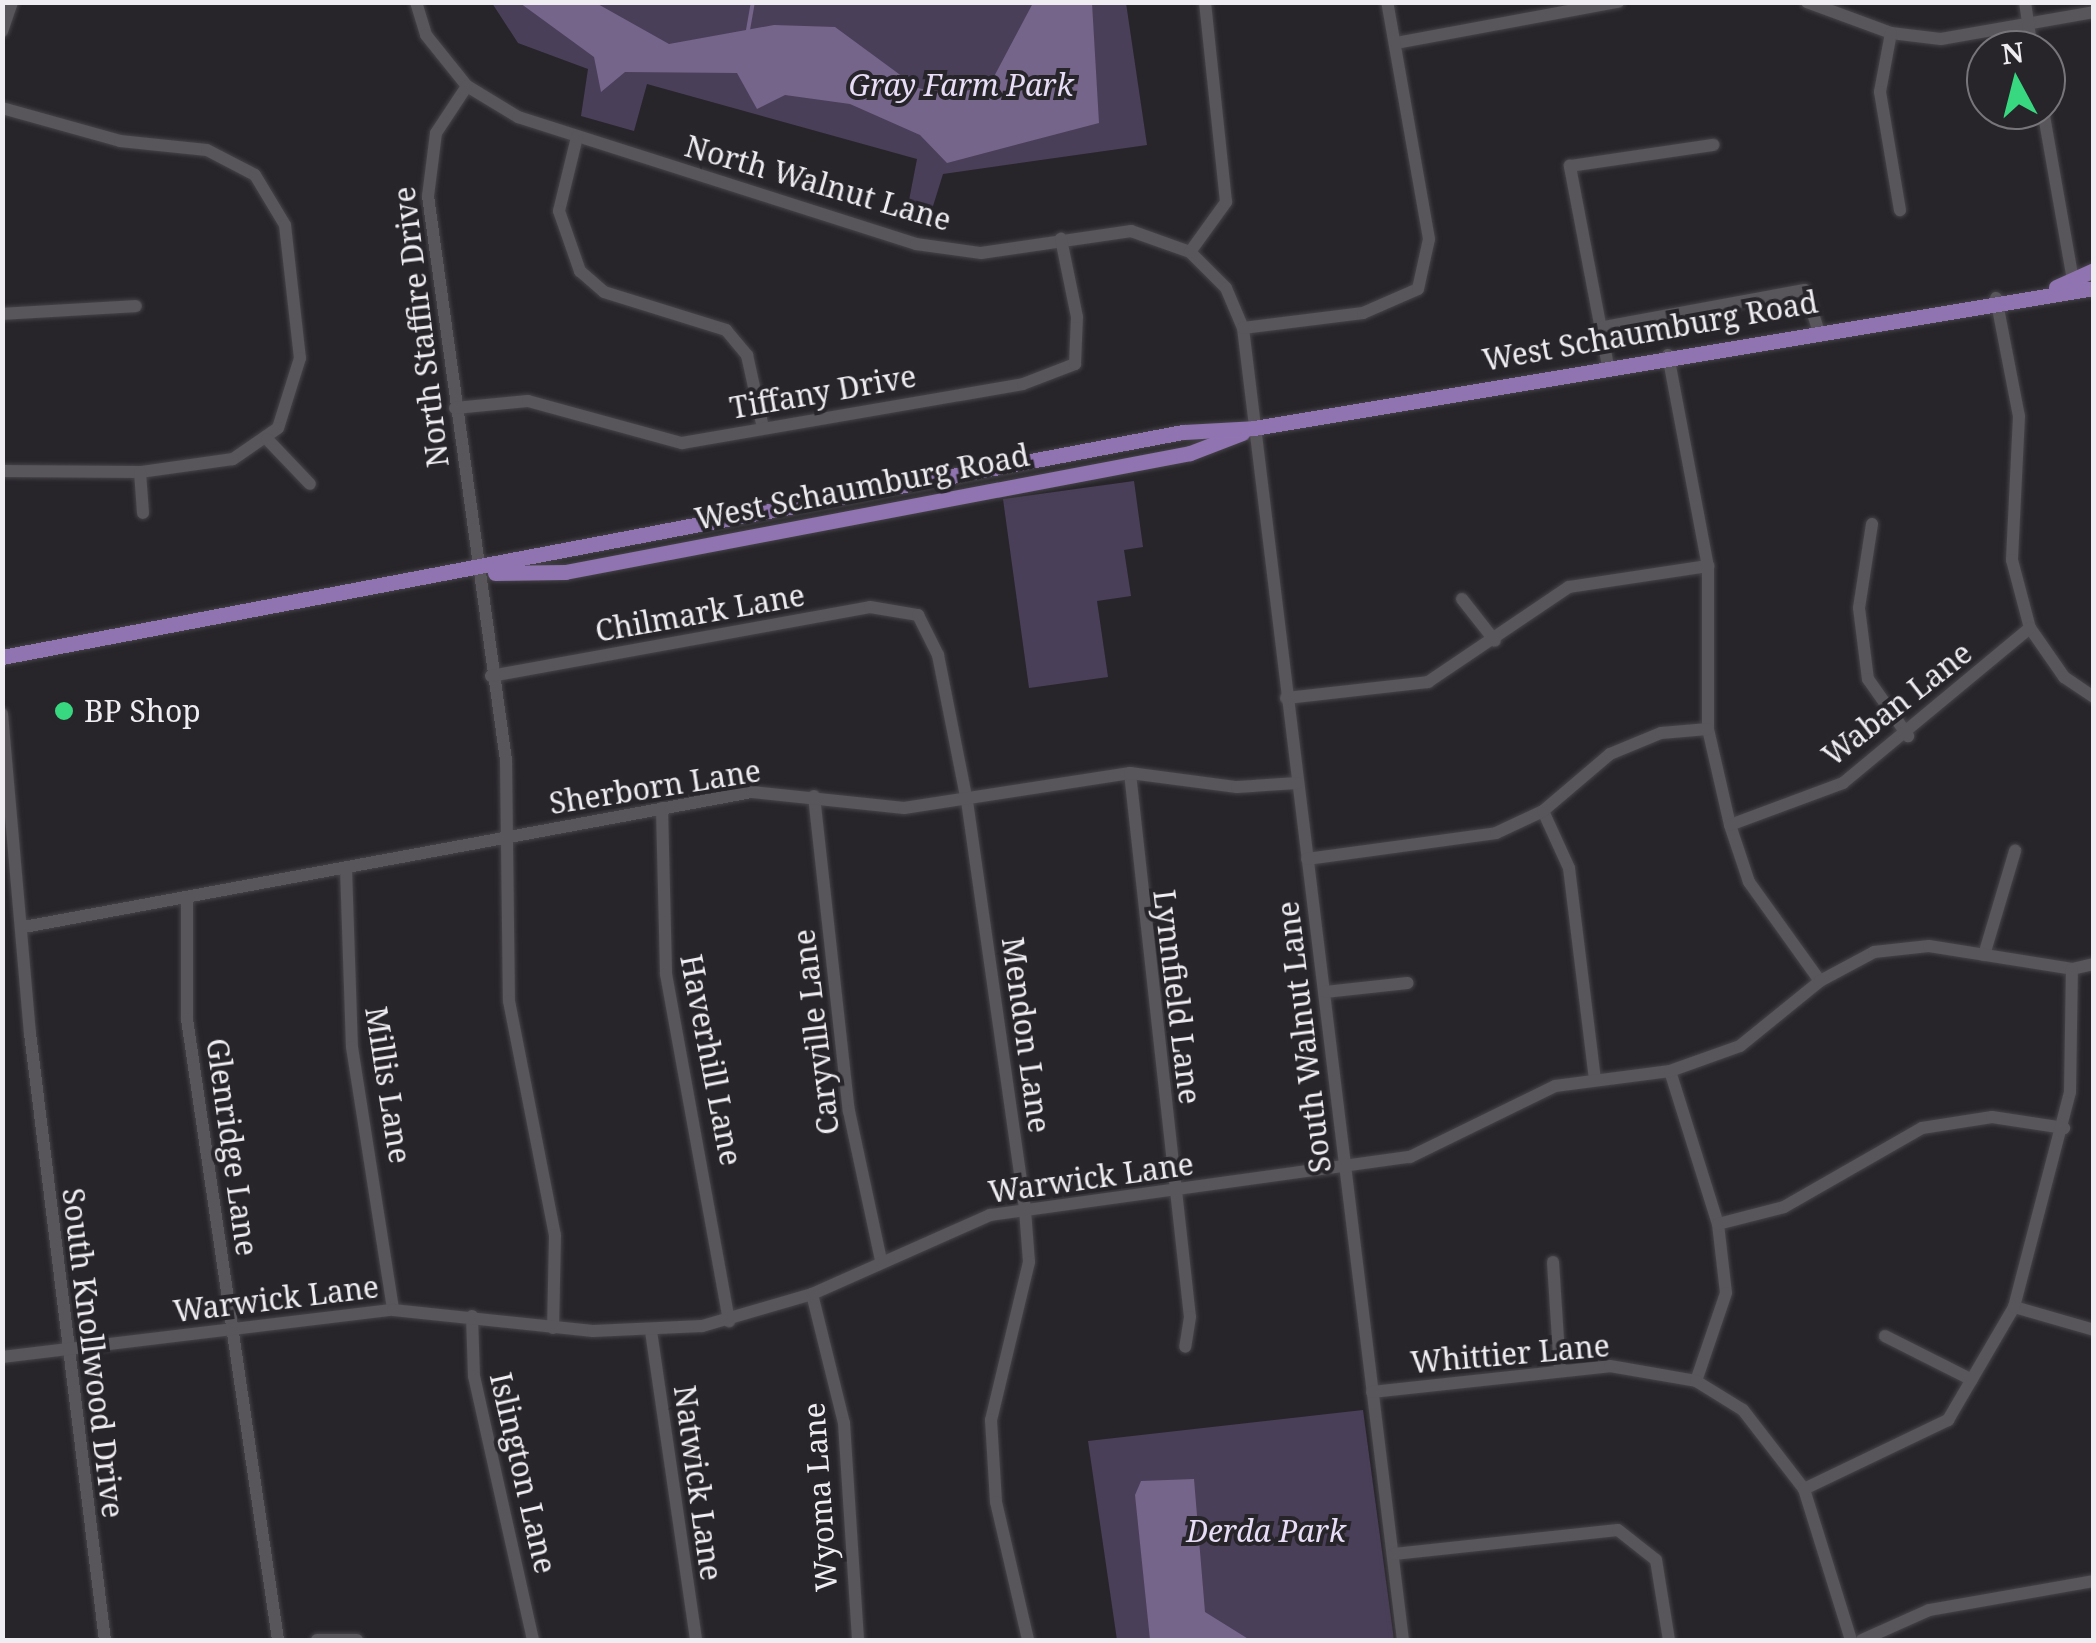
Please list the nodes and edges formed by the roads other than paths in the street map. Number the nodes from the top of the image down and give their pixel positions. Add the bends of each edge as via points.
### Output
1 (12, 2) edge
2 (416, 2) edge
3 (1205, 2) edge
4 (1387, 2) edge
5 (1618, 2) edge
6 (1808, 2) edge
7 (2025, 2) edge
8 (2094, 12) edge
9 (2028, 24) junction
10 (2029, 30) edge
11 (2, 31) edge
12 (1891, 33) junction
13 (1396, 44) junction
14 (467, 86) junction
15 (2, 108) edge
16 (2046, 130) edge
17 (576, 137) junction
18 (1713, 145) dead end
19 (1900, 210) dead end
20 (1062, 239) junction
21 (1190, 252) junction
22 (2094, 270) edge
23 (2072, 274) junction
24 (2056, 288) junction
25 (2094, 288) edge
26 (1996, 298) junction
27 (136, 306) dead end
28 (2, 314) edge
29 (1243, 328) junction
30 (1599, 328) junction
31 (1818, 329) junction
32 (1668, 355) junction
33 (1608, 366) junction
34 (456, 408) junction
35 (763, 428) junction
36 (1254, 428) junction
37 (267, 438) junction
38 (2, 471) edge
39 (140, 472) junction
40 (310, 484) dead end
41 (143, 513) dead end
42 (1872, 524) dead end
43 (1708, 566) junction
44 (476, 573) junction
45 (1462, 598) dead end
46 (918, 615) joint
47 (2030, 628) junction
48 (1495, 640) junction
49 (2, 657) edge
50 (491, 676) junction
51 (2094, 697) edge
52 (1286, 698) junction
53 (2, 714) edge
54 (1708, 729) junction
55 (1908, 736) junction
56 (1130, 772) junction
57 (1296, 783) junction
58 (814, 796) junction
59 (966, 801) junction
60 (662, 808) junction
61 (1543, 812) junction
62 (1730, 825) junction
63 (514, 835) junction
64 (2016, 851) dead end
65 (1307, 860) junction
66 (346, 868) junction
67 (187, 897) junction
68 (24, 928) junction
69 (1984, 955) junction
70 (2094, 964) edge
71 (2072, 969) junction
72 (1820, 981) junction
73 (1408, 983) dead end
74 (1325, 992) junction
75 (1670, 1071) junction
76 (1596, 1080) junction
77 (2064, 1128) junction
78 (1345, 1169) junction
79 (1177, 1191) junction
80 (1025, 1210) junction
81 (1718, 1224) junction
82 (881, 1260) junction
83 (1553, 1262) dead end
84 (812, 1294) junction
85 (2014, 1306) junction
86 (393, 1310) junction
87 (472, 1316) junction
88 (729, 1320) junction
89 (233, 1328) junction
90 (553, 1328) junction
91 (2094, 1330) edge
92 (651, 1332) junction
93 (1885, 1336) dead end
94 (1185, 1347) dead end
95 (66, 1349) junction
96 (2, 1357) edge
97 (1560, 1369) junction
98 (1972, 1380) junction
99 (1696, 1381) junction
100 (1372, 1392) junction
101 (1804, 1489) junction
102 (1394, 1554) junction
103 (2094, 1580) edge
104 (105, 1640) edge
105 (278, 1640) edge
106 (317, 1640) edge
107 (357, 1640) edge
108 (533, 1640) edge
109 (696, 1640) edge
110 (858, 1640) edge
111 (1028, 1640) edge
112 (1403, 1640) edge
113 (1669, 1640) edge
114 (1851, 1640) edge
115 (1862, 1640) edge

1 - 11 street
2 - 14 street, North Walnut Lane via 426,35
3 - 21 street via 1226,202
4 - 13 street
5 - 13 street
6 - 12 street
7 - 9 street
8 - 9 street
9 - 10 street
9 - 12 street via 1941,40
12 - 19 street via 1880,92
13 - 29 street via 1429,239 1418,289 1363,313
14 - 17 street, North Walnut Lane
14 - 34 street, North Staffire Drive via 428,163
15 - 37 street via 120,141 207,150 261,183 285,225 300,341 294,392
16 - 23 street
17 - 20 street, North Walnut Lane via 916,244 980,253
17 - 35 street via 559,211 580,270 604,292 726,330 747,355
18 - 30 street via 1570,166
20 - 21 street, North Walnut Lane via 1131,231
20 - 35 street, Tiffany Drive via 1078,317 1076,364 1023,384
21 - 29 street, North Walnut Lane via 1226,288
22 - 23 main road
23 - 24 main road
24 - 25 main road, West Schaumburg Road
24 - 26 main road, West Schaumburg Road
26 - 31 main road, West Schaumburg Road
26 - 47 street via 2020,416 2012,560
27 - 28 street
29 - 36 street, North Walnut Lane
30 - 31 street via 1805,290
30 - 33 street
31 - 32 main road, West Schaumburg Road
32 - 33 main road, West Schaumburg Road
32 - 43 street
33 - 36 main road, West Schaumburg Road
34 - 35 street, Tiffany Drive via 528,401 670,442
34 - 44 street, North Staffire Drive
36 - 44 main road, West Schaumburg Road via 1125,442 561,547
36 - 44 main road, West Schaumburg Road via 1190,453 584,568
36 - 52 street, South Walnut Lane
37 - 39 street via 233,458
37 - 40 street
38 - 39 street
39 - 41 street
42 - 55 street via 1859,608 1868,679
43 - 48 street via 1569,587
43 - 54 street
44 - 49 main road, West Schaumburg Road
44 - 50 street, North Staffire Drive
45 - 48 street
46 - 50 street, Chilmark Lane via 862,609
46 - 59 street, Mendon Lane via 938,655
47 - 51 street via 2064,677
47 - 55 street, Waban Lane
48 - 52 street via 1428,682
50 - 63 street, North Staffire Drive
52 - 57 street, South Walnut Lane
53 - 68 street, South Knollwood Drive
54 - 61 street via 1661,733 1610,754
54 - 62 street
55 - 62 street, Waban Lane via 1843,784
56 - 57 street, Sherborn Lane via 1237,786
56 - 59 street, Sherborn Lane
56 - 79 street, Lynnfield Lane
57 - 65 street, South Walnut Lane
58 - 59 street, Sherborn Lane via 886,807
58 - 60 street, Sherborn Lane via 752,792
58 - 82 street, Caryville Lane via 848,1111
59 - 80 street, Mendon Lane
60 - 63 street, Sherborn Lane
60 - 88 street, Haverhill Lane via 666,974
61 - 65 street via 1472,838
61 - 76 street via 1570,868
62 - 72 street via 1749,882
63 - 66 street, Sherborn Lane
63 - 90 street, North Staffire Drive via 509,1001 554,1235
64 - 69 street
65 - 74 street, South Walnut Lane
66 - 67 street, Sherborn Lane
66 - 86 street, Millis Lane via 352,1047
67 - 68 street, Sherborn Lane
67 - 89 street, Glenridge Lane via 188,1019
68 - 95 street, South Knollwood Drive
69 - 71 street, Warwick Lane
69 - 72 street, Warwick Lane via 1929,946 1874,952
70 - 71 street, Warwick Lane
71 - 77 street
72 - 75 street, Warwick Lane via 1740,1046
73 - 74 street
74 - 78 street, South Walnut Lane
75 - 76 street, Warwick Lane
75 - 81 street
76 - 78 street, Warwick Lane via 1505,1103 1410,1157
77 - 81 street via 1992,1117 1922,1128 1784,1207
77 - 85 street
78 - 79 street, Warwick Lane
78 - 100 street, South Walnut Lane
79 - 80 street, Warwick Lane
79 - 94 street, Lynnfield Lane
80 - 82 street, Warwick Lane via 953,1228
80 - 111 street, Mendon Lane via 1029,1262 992,1420 996,1502
81 - 99 street via 1726,1293
82 - 84 street, Warwick Lane
83 - 97 street
84 - 88 street, Warwick Lane
84 - 110 street, Wyoma Lane via 844,1423
85 - 91 street
85 - 98 street
86 - 87 street, Warwick Lane
86 - 89 street, Warwick Lane
87 - 90 street, Warwick Lane
87 - 108 street, Islington Lane via 474,1376
88 - 92 street, Warwick Lane
89 - 95 street, Warwick Lane
89 - 105 street, Glenridge Lane
90 - 92 street, Warwick Lane
92 - 109 street, Natwick Lane
93 - 98 street
95 - 96 street, Warwick Lane
95 - 104 street, South Knollwood Drive
97 - 99 street, Whittier Lane via 1610,1366
97 - 100 street, Whittier Lane
98 - 101 street via 1948,1420
99 - 101 street, Whittier Lane via 1743,1410
100 - 102 street, South Walnut Lane
101 - 114 street, Whittier Lane
102 - 112 street, South Walnut Lane
102 - 113 street via 1618,1530 1656,1560
103 - 115 street via 1928,1610
106 - 107 street

